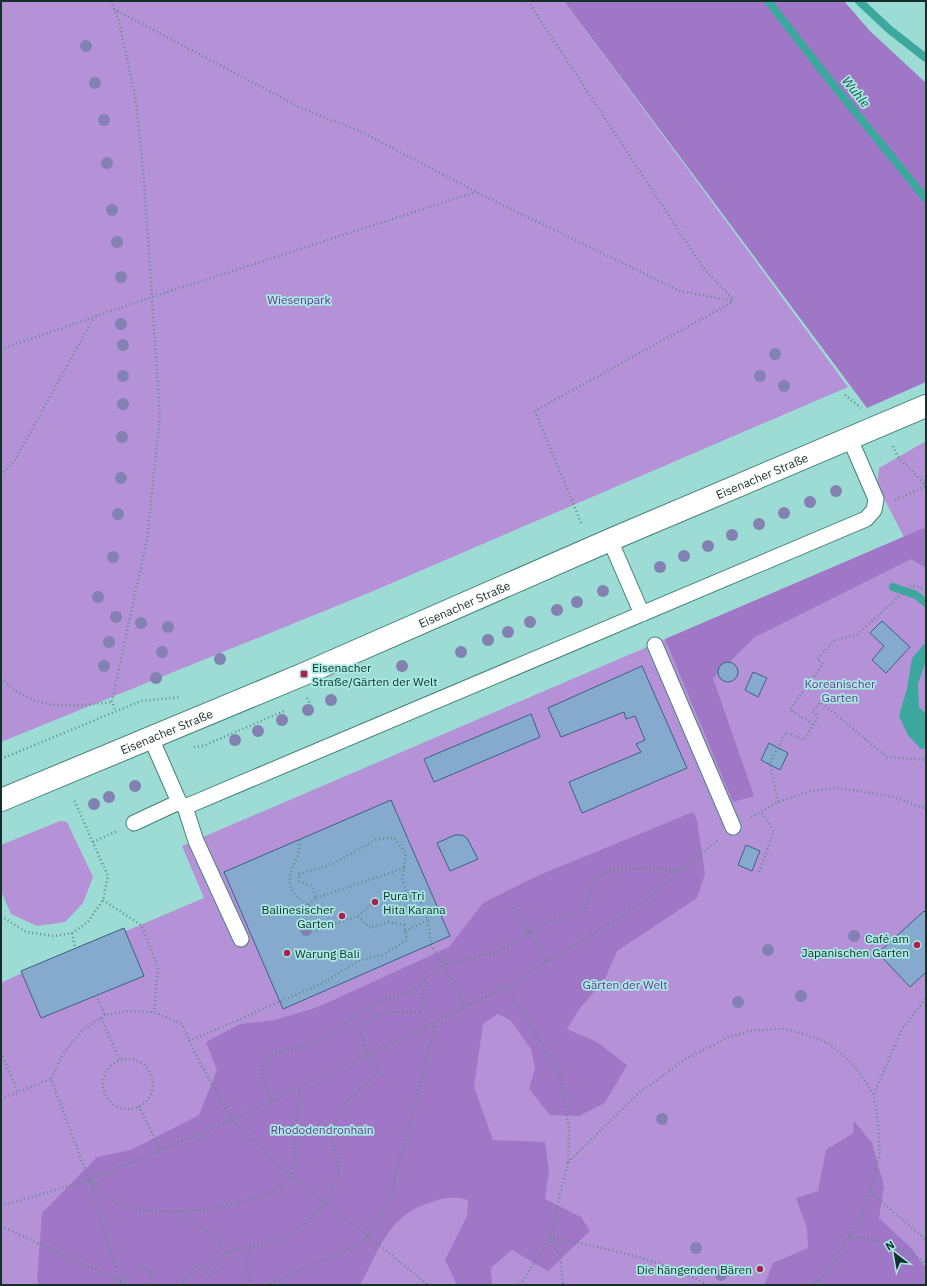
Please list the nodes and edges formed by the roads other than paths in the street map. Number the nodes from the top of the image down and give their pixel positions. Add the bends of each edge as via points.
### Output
1 (926, 406) edge
2 (850, 439) junction
3 (610, 540) junction
4 (642, 614) junction
5 (655, 645) dead end
6 (151, 738) junction
7 (1, 800) edge
8 (182, 805) junction
9 (134, 823) road end
10 (733, 827) road end
11 (241, 939) dead end

1 - 2 street, Eisenacher Straße
2 - 3 street, Eisenacher Straße
2 - 4 lane via 876,499 874,510 866,519
3 - 4 lane
3 - 6 street, Eisenacher Straße
4 - 8 lane
5 - 10 lane
6 - 7 street, Eisenacher Straße
6 - 8 lane
8 - 9 lane
8 - 11 lane

